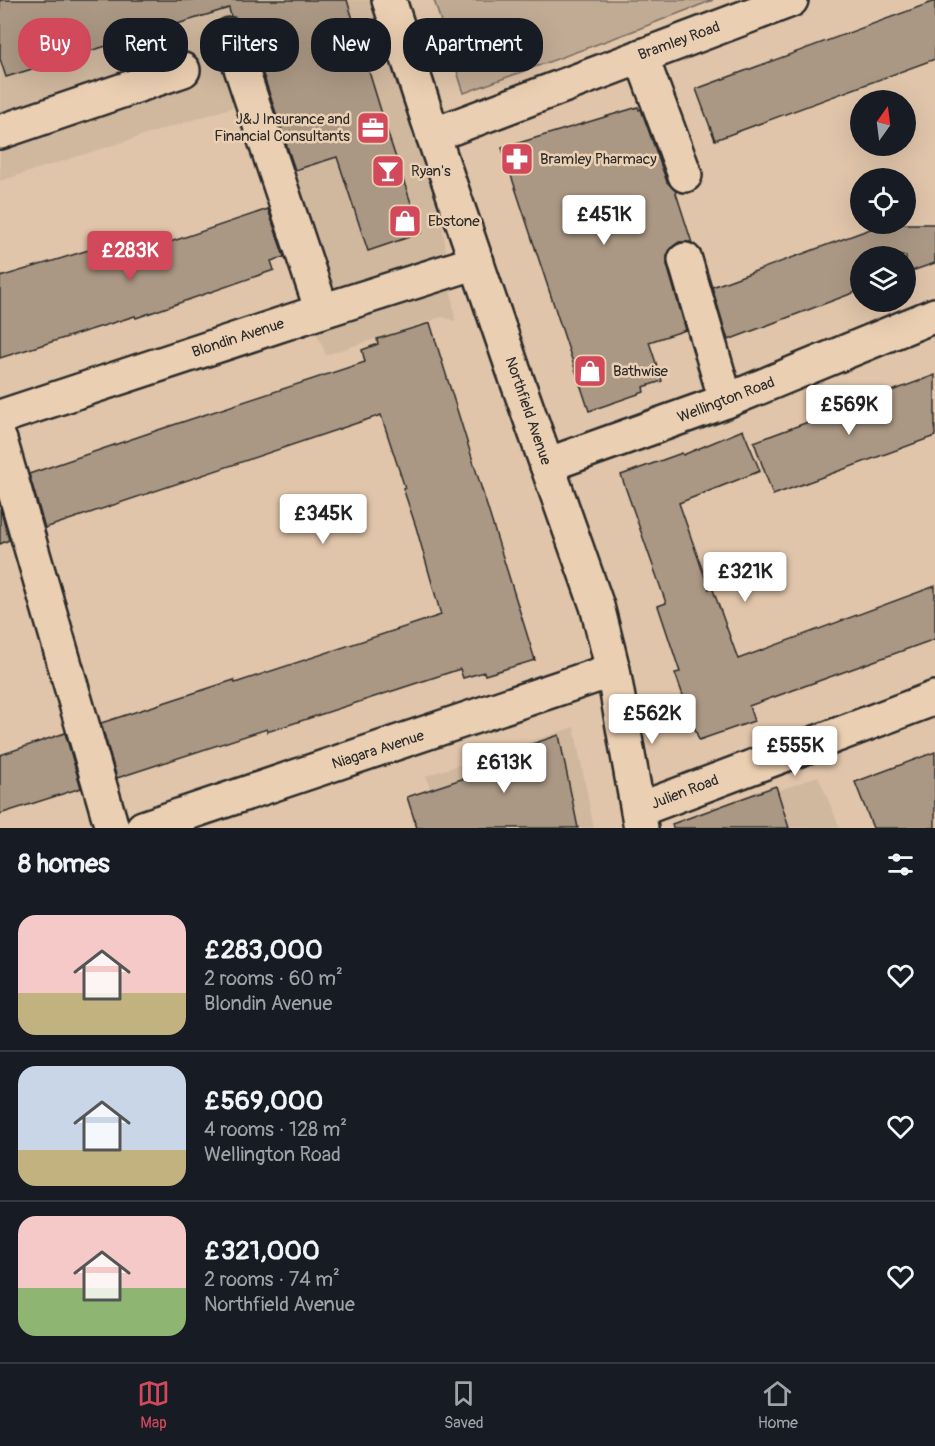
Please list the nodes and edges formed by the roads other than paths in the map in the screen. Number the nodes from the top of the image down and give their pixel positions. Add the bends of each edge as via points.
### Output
1 (389, 0) edge
2 (791, 0) edge
3 (641, 56) junction
4 (177, 72) edge
5 (242, 72) edge
6 (0, 132) edge
7 (433, 135) junction
8 (685, 175) dead end
9 (685, 260) dead end
10 (477, 262) junction
11 (322, 311) junction
12 (935, 315) edge
13 (726, 401) junction
14 (0, 417) edge
15 (0, 440) edge
16 (547, 465) junction
17 (613, 670) junction
18 (935, 698) edge
19 (639, 819) edge
20 (112, 828) edge
21 (143, 828) edge

1 - 7 street, Northfield Avenue
2 - 3 street, Bramley Road
3 - 7 street, Bramley Road
3 - 8 street
4 - 6 street
5 - 11 street
7 - 10 street, Northfield Avenue
9 - 13 street
10 - 11 street, Blondin Avenue
10 - 16 street, Northfield Avenue
11 - 14 street, Blondin Avenue
12 - 13 street, Wellington Road
13 - 16 street, Wellington Road
15 - 20 street
16 - 17 street, Northfield Avenue via 597,606
17 - 19 street, Northfield Avenue
17 - 21 street, Niagara Avenue
18 - 19 street, Julien Road

